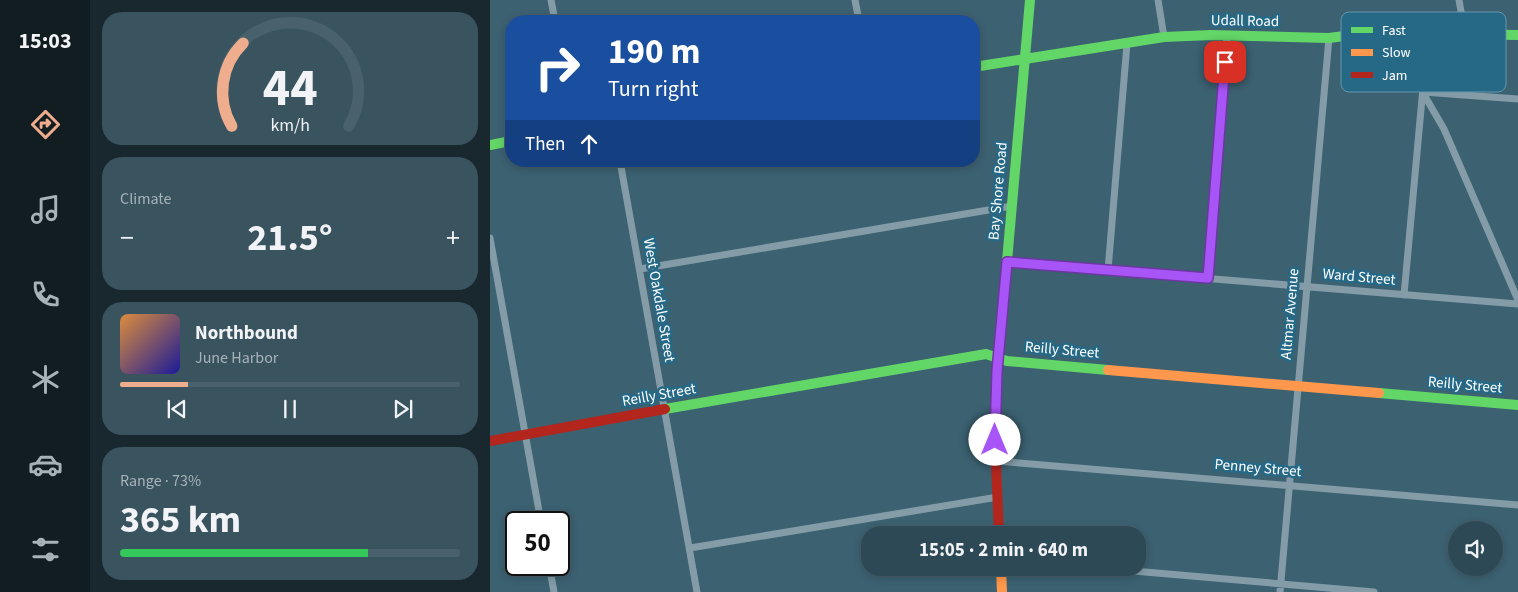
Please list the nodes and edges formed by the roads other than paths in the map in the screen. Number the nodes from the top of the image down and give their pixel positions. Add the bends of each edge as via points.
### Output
1 (551, 0) edge
2 (855, 0) edge
3 (1030, 0) edge
4 (1158, 0) edge
5 (554, 15) edge
6 (858, 15) edge
7 (1227, 36) junction
8 (1341, 36) edge
9 (1164, 38) junction
10 (1329, 38) junction
11 (1127, 44) junction
12 (1024, 58) junction
13 (980, 66) edge
14 (1423, 92) junction
15 (1518, 99) edge
16 (505, 142) edge
17 (490, 145) edge
18 (621, 167) edge
19 (1012, 206) junction
20 (490, 238) edge
21 (1007, 262) junction
22 (640, 269) junction
23 (1108, 270) junction
24 (1208, 278) junction
25 (1306, 286) junction
26 (1404, 295) junction
27 (1518, 300) edge
28 (1518, 304) edge
29 (998, 357) junction
30 (1297, 386) junction
31 (1518, 405) edge
32 (664, 410) junction
33 (525, 434) junction
34 (490, 440) edge
35 (996, 461) junction
36 (1289, 484) junction
37 (998, 497) junction
38 (1518, 505) edge
39 (539, 511) edge
40 (999, 526) edge
41 (690, 548) junction
42 (1146, 572) edge
43 (551, 576) edge
44 (1001, 576) edge
45 (1281, 584) junction
46 (554, 592) edge
47 (697, 592) edge
48 (1002, 592) edge
49 (1280, 592) edge
50 (1374, 592) edge

1 - 5 street
2 - 6 street
3 - 12 street, Bay Shore Road
4 - 9 street
7 - 9 street, Udall Road
7 - 10 street, Udall Road
7 - 24 street
8 - 10 street, Udall Road
9 - 11 street, Udall Road
10 - 25 street, Altmar Avenue
11 - 12 street, Udall Road
11 - 23 street
12 - 13 street, Udall Road
12 - 19 street, Bay Shore Road
14 - 15 street
14 - 26 street
14 - 27 street via 1444,129
16 - 17 street
18 - 22 street, West Oakdale Street
19 - 21 street, Bay Shore Road
19 - 22 street
20 - 33 street
21 - 23 street, Ward Street
21 - 29 street, Bay Shore Road
22 - 32 street, West Oakdale Street
23 - 24 street, Ward Street
24 - 25 street, Ward Street
25 - 26 street, Ward Street
25 - 30 street, Altmar Avenue
26 - 28 street, Ward Street
29 - 30 street, Reilly Street via 1007,361
29 - 32 street, Reilly Street via 984,354
29 - 35 street, Bay Shore Road
30 - 31 street, Reilly Street
30 - 36 street, Altmar Avenue
32 - 33 street, Reilly Street
32 - 41 street, West Oakdale Street
33 - 34 street, Reilly Street
33 - 39 street
35 - 36 street, Penney Street
35 - 37 street, Bay Shore Road
36 - 38 street, Penney Street
36 - 45 street, Altmar Avenue
37 - 40 street, Bay Shore Road
37 - 41 street
41 - 47 street, West Oakdale Street
42 - 45 street
43 - 46 street
44 - 48 street
45 - 49 street, Altmar Avenue
45 - 50 street

